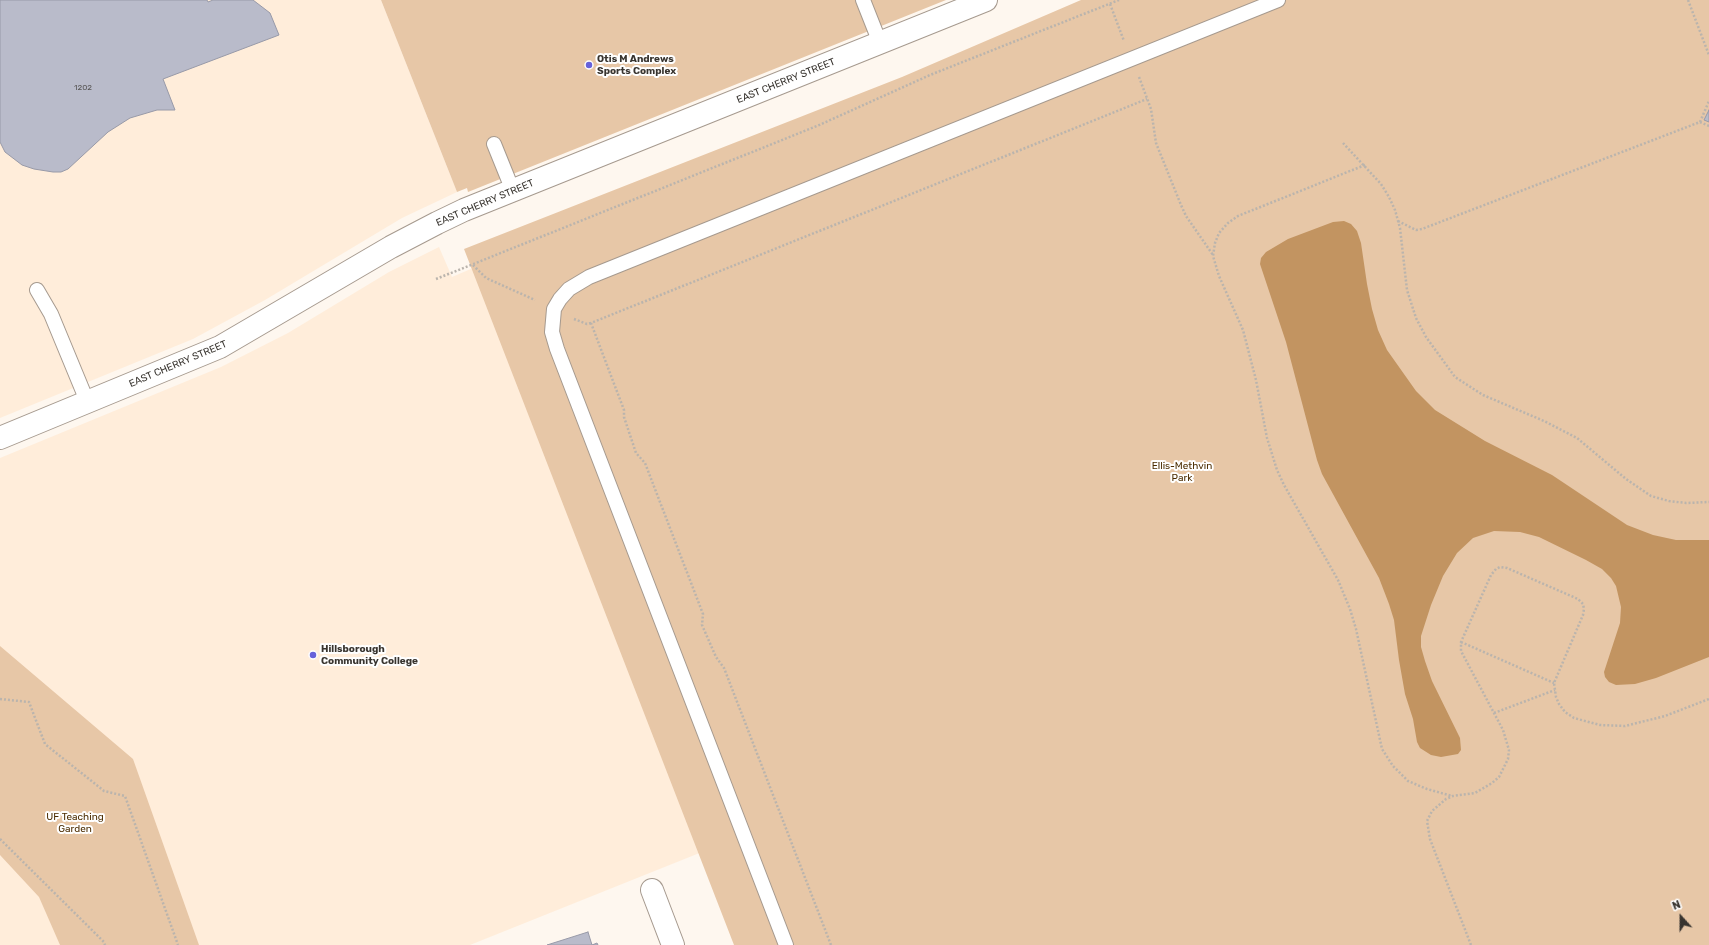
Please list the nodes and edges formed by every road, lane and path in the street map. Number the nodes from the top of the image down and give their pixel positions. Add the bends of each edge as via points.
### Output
1 (863, 0) edge
2 (986, 0) edge
3 (1120, 0) edge
4 (1278, 0) edge
5 (1688, 0) edge
6 (1110, 4) junction
7 (880, 43) junction
8 (1126, 44) dead end
9 (1709, 56) edge
10 (1138, 75) dead end
11 (1147, 98) junction
12 (1709, 101) edge
13 (1700, 122) junction
14 (1709, 126) edge
15 (1343, 143) dead end
16 (494, 144) dead end
17 (1365, 166) junction
18 (513, 191) junction
19 (1398, 221) junction
20 (1213, 256) junction
21 (473, 265) junction
22 (436, 279) dead end
23 (37, 290) dead end
24 (541, 302) dead end
25 (571, 317) dead end
26 (590, 323) junction
27 (87, 401) junction
28 (0, 438) edge
29 (1709, 502) edge
30 (1461, 642) junction
31 (1554, 683) junction
32 (1555, 690) junction
33 (0, 699) edge
34 (1709, 699) edge
35 (1494, 713) junction
36 (1453, 796) junction
37 (0, 839) edge
38 (652, 890) dead end
39 (104, 945) edge
40 (178, 945) edge
41 (673, 945) edge
42 (786, 945) edge
43 (830, 945) edge
44 (1471, 945) edge

1 - 7 lane
2 - 7 street, EAST CHERRY STREET
3 - 6 path
4 - 42 lane via 589,277 569,289 554,309 552,332 556,349
5 - 9 path
6 - 8 path
6 - 21 path via 930,75 817,126
7 - 18 street, EAST CHERRY STREET
10 - 11 path
11 - 20 path via 1156,143 1181,206
11 - 26 path
12 - 13 path
13 - 14 path
13 - 19 path via 1422,229 1416,230
15 - 17 path
16 - 18 lane
17 - 19 path via 1389,197
17 - 20 path via 1238,216 1220,232
18 - 27 street, EAST CHERRY STREET via 464,210 410,237 220,346
19 - 29 path via 1407,290 1416,318 1426,337 1455,377 1483,395 1576,438 1626,480 1651,496 1686,503
20 - 36 path via 1245,336 1267,438 1277,470 1336,575 1350,610 1359,640 1382,749 1392,766 1408,780 1427,789
21 - 22 path
21 - 24 path via 486,278
23 - 27 lane via 51,314
25 - 26 path
26 - 43 path via 624,410 624,418 636,453 644,463 703,614 702,625 716,657 724,668
27 - 28 street, EAST CHERRY STREET
30 - 31 path
30 - 31 path via 1496,569 1506,568 1578,599 1584,609
30 - 35 path via 1463,656
31 - 32 path
32 - 34 path via 1559,704 1574,718 1612,726 1650,721
32 - 35 path
33 - 40 path via 29,702 45,744 104,791 125,796
35 - 36 path via 1509,750 1505,768 1499,777 1483,790
36 - 44 path via 1432,811 1427,821 1427,830
37 - 39 path via 104,942
38 - 41 street

